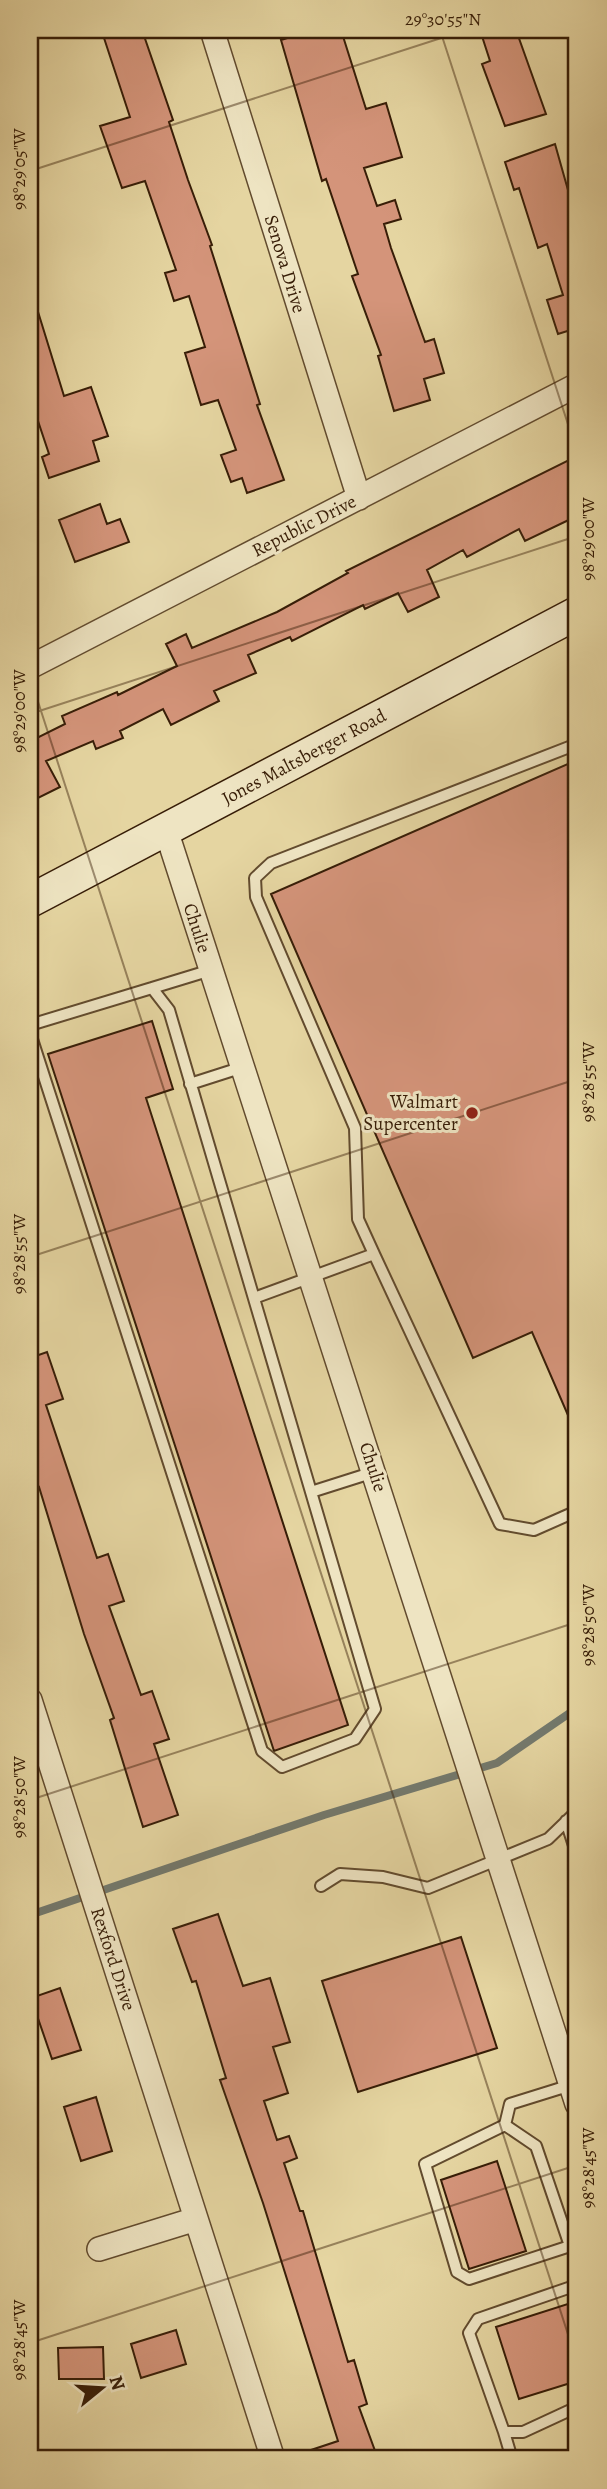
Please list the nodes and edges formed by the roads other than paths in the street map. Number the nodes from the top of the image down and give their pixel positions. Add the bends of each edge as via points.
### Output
1 (212, 30) edge
2 (577, 385) edge
3 (359, 498) junction
4 (577, 613) edge
5 (31, 662) edge
6 (577, 744) edge
7 (166, 830) junction
8 (30, 901) edge
9 (211, 970) junction
10 (152, 988) junction
11 (30, 1025) edge
12 (30, 1034) edge
13 (243, 1067) junction
14 (190, 1083) junction
15 (374, 1254) junction
16 (312, 1278) junction
17 (254, 1298) junction
18 (374, 1472) junction
19 (311, 1492) junction
20 (577, 1511) edge
21 (30, 1700) edge
22 (577, 1811) edge
23 (566, 1821) junction
24 (577, 1854) edge
25 (499, 1860) junction
26 (321, 1886) dead end
27 (574, 2095) edge
28 (505, 2125) junction
29 (196, 2219) junction
30 (99, 2249) dead end
31 (577, 2285) edge
32 (577, 2407) edge
33 (504, 2432) junction
34 (274, 2459) edge
35 (512, 2459) edge

1 - 3 street, Senova Drive
2 - 3 street, Republic Drive
3 - 5 street, Republic Drive
4 - 7 main road, Jones Maltsberger Road
6 - 15 lane via 271,863 255,878 256,897 355,1128 358,1219
7 - 8 main road, Jones Maltsberger Road
7 - 9 street, Chulie
9 - 10 lane
9 - 13 street, Chulie
10 - 11 lane
10 - 14 lane via 169,1010
12 - 19 lane via 262,1751 282,1767 355,1740 375,1709
13 - 14 lane
13 - 16 street, Chulie
14 - 17 lane
15 - 16 lane
15 - 20 lane via 500,1524 534,1530
16 - 17 lane
16 - 18 street, Chulie
17 - 19 lane
18 - 19 lane
18 - 25 street, Chulie
21 - 29 street, Rexford Drive
22 - 23 lane
23 - 24 lane
23 - 25 lane via 548,1839
25 - 26 lane via 428,1888 383,1877 341,1874
25 - 27 street, Chulie
27 - 28 lane via 510,2104
28 - 28 lane via 536,2146 570,2246 469,2279 457,2272 425,2164
29 - 30 street
29 - 34 street, Rexford Drive
31 - 33 lane via 478,2319 469,2333
32 - 33 lane via 523,2432
33 - 35 lane

